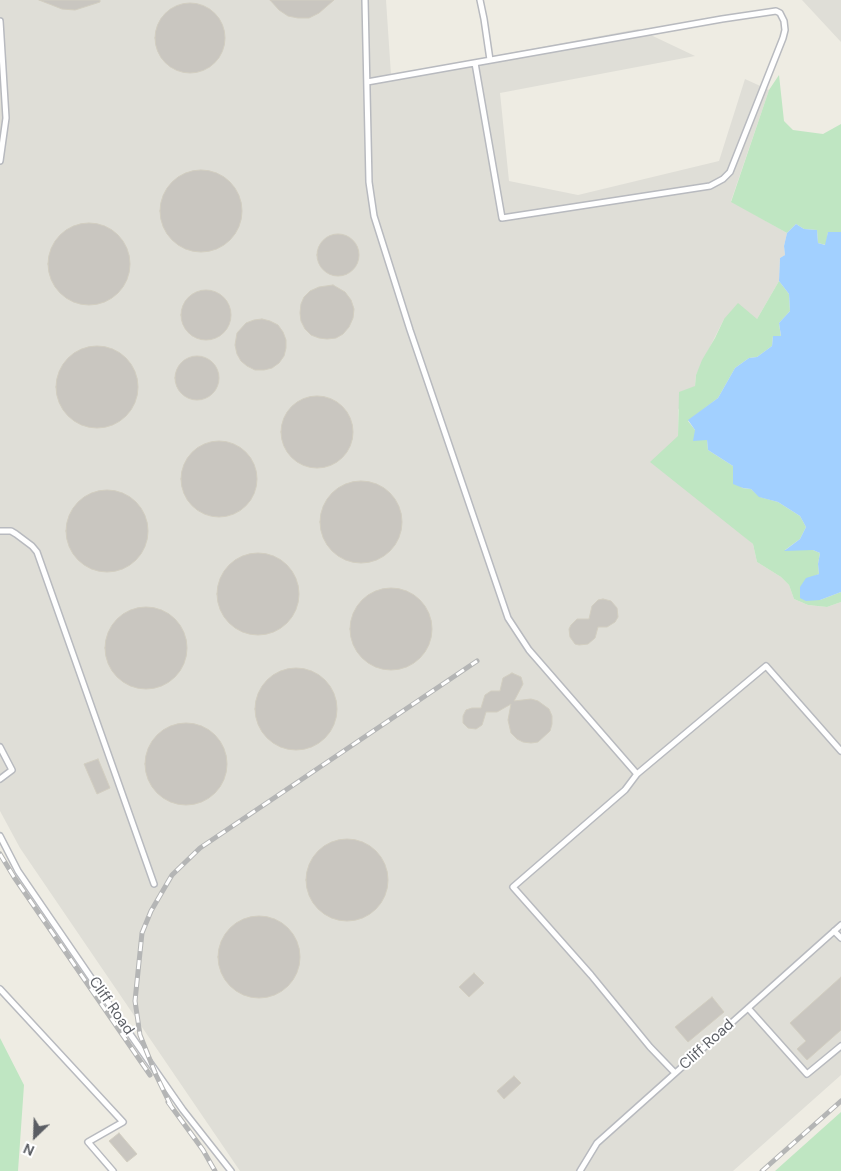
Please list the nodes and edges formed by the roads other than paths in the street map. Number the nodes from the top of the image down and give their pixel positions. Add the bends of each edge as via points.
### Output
1 (365, 0) edge
2 (480, 0) edge
3 (0, 21) edge
4 (490, 60) junction
5 (475, 63) junction
6 (367, 82) junction
7 (0, 161) edge
8 (0, 530) edge
9 (0, 747) edge
10 (841, 750) edge
11 (638, 774) junction
12 (0, 779) edge
13 (0, 836) edge
14 (154, 884) dead end
15 (841, 924) edge
16 (834, 931) junction
17 (841, 938) edge
18 (0, 989) edge
19 (748, 1008) junction
20 (841, 1046) edge
21 (676, 1072) junction
22 (113, 1171) edge
23 (231, 1171) edge
24 (580, 1171) edge

1 - 6 lane
2 - 4 lane
3 - 7 lane via 6,118
4 - 5 lane
4 - 5 lane via 776,11 784,21 783,38 730,172 723,179 710,186 502,218
5 - 6 lane
6 - 11 lane via 369,182 376,223 508,618 529,650
8 - 14 lane via 11,531 37,552
9 - 12 lane via 12,770
10 - 11 lane via 766,666
11 - 21 lane via 625,790 513,887 650,1047
13 - 23 lane, Cliff Road via 18,870 107,1001 183,1110
15 - 16 lane, Cliff Road
16 - 17 lane
16 - 19 lane, Cliff Road
18 - 22 lane via 123,1122 88,1142
19 - 20 lane via 807,1074
19 - 21 lane, Cliff Road
21 - 24 lane, Cliff Road via 597,1143

